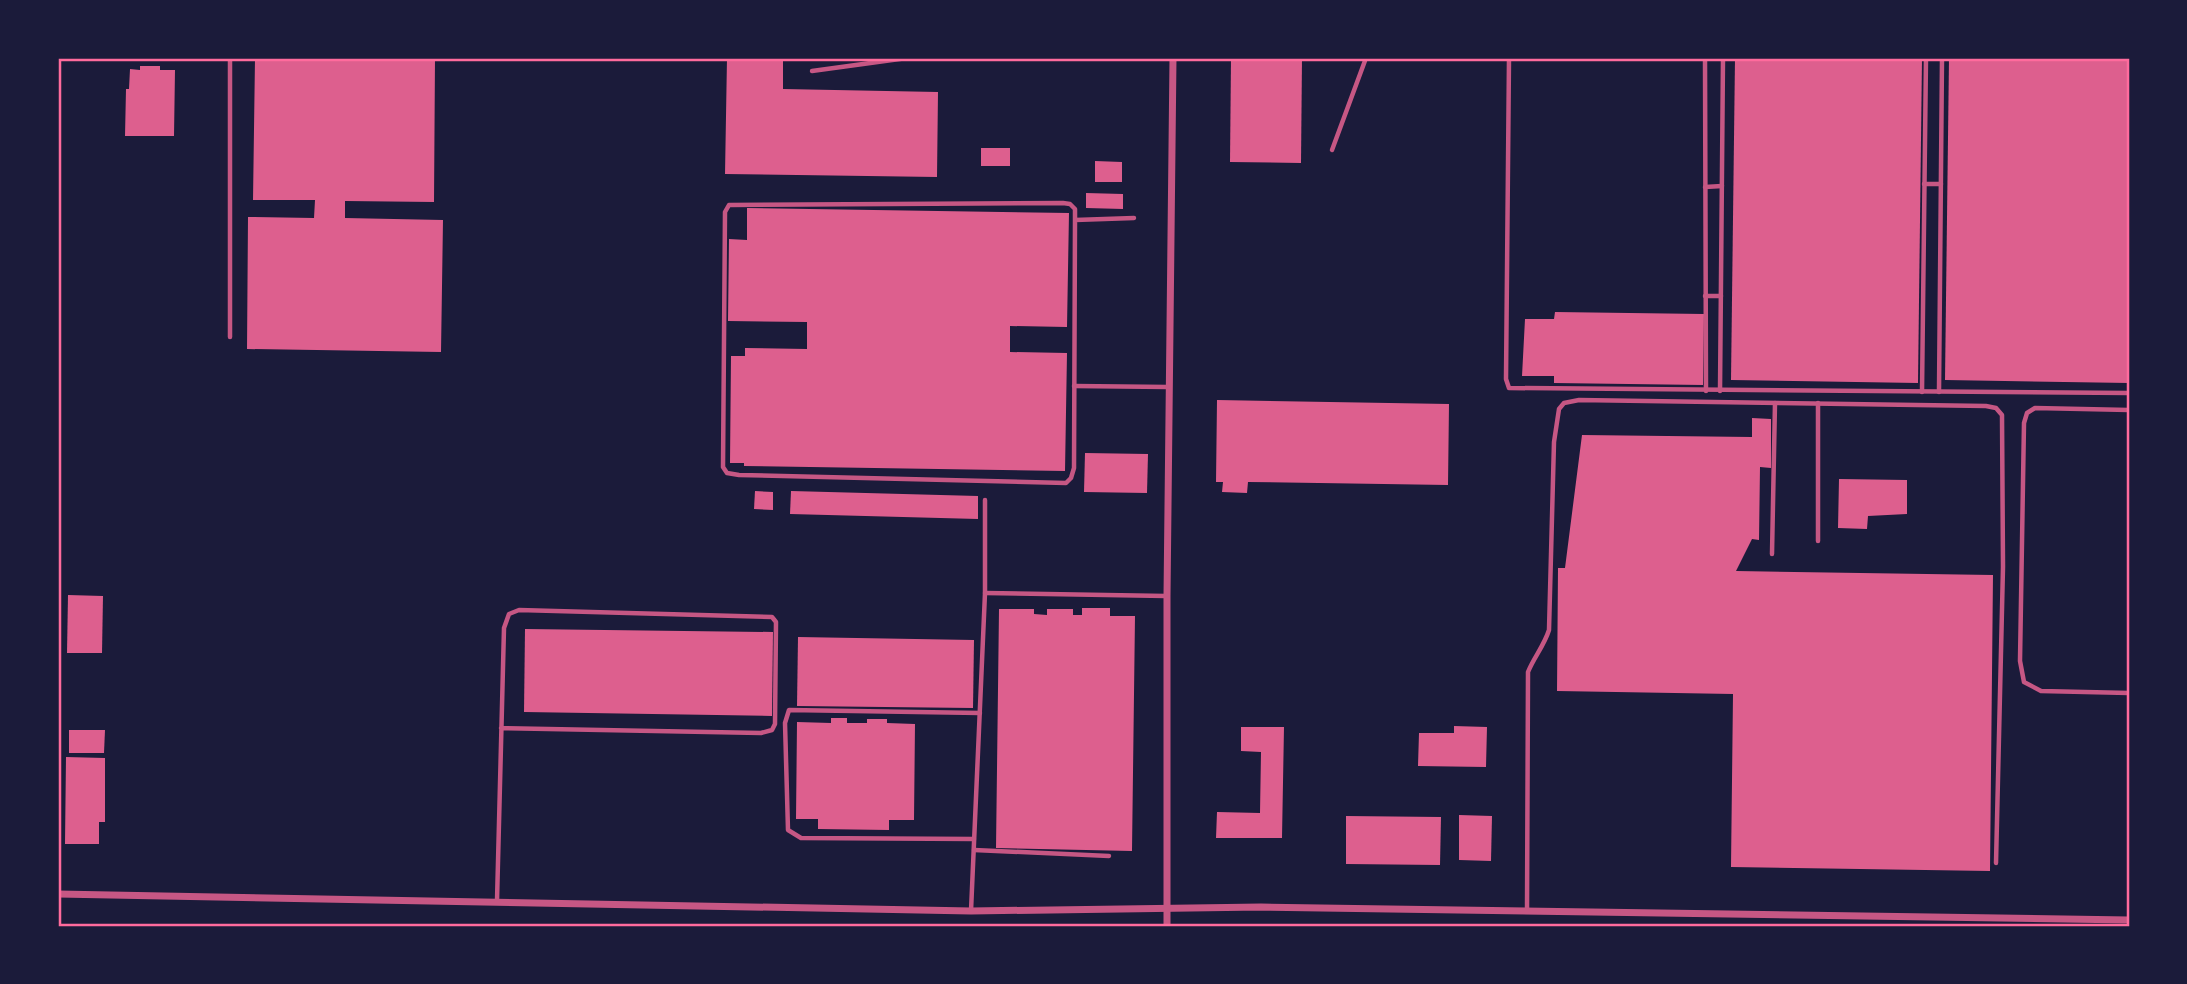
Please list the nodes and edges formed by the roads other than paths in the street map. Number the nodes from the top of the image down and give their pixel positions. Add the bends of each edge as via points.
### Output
1 (230, 58) edge
2 (907, 58) edge
3 (1173, 58) edge
4 (1366, 58) edge
5 (1509, 58) edge
6 (1705, 58) edge
7 (1723, 58) edge
8 (1926, 58) edge
9 (1942, 58) edge
10 (812, 71) dead end
11 (1332, 150) dead end
12 (1924, 184) junction
13 (1941, 184) junction
14 (1722, 186) junction
15 (1705, 187) junction
16 (1134, 218) dead end
17 (1075, 219) junction
18 (1705, 296) junction
19 (1721, 296) junction
20 (230, 337) dead end
21 (1074, 386) junction
22 (1169, 387) junction
23 (1706, 391) junction
24 (1720, 391) junction
25 (1922, 392) junction
26 (1939, 393) junction
27 (2129, 393) edge
28 (1775, 403) junction
29 (1818, 403) junction
30 (2129, 410) edge
31 (985, 500) dead end
32 (1818, 541) dead end
33 (1772, 554) dead end
34 (985, 593) junction
35 (1167, 596) junction
36 (2129, 693) edge
37 (980, 713) junction
38 (501, 728) junction
39 (58, 812) edge
40 (974, 839) junction
41 (58, 849) edge
42 (974, 850) junction
43 (1109, 856) dead end
44 (1996, 863) dead end
45 (58, 894) edge
46 (497, 902) junction
47 (1166, 909) junction
48 (971, 911) junction
49 (1527, 912) junction
50 (2129, 920) edge
51 (1167, 926) edge

1 - 20 lane
2 - 10 lane
3 - 22 street
4 - 11 lane
5 - 23 lane via 1506,379 1510,388
6 - 15 lane
7 - 14 lane
8 - 12 lane
9 - 13 lane
12 - 13 lane
12 - 25 lane
13 - 26 lane
14 - 15 lane
14 - 19 lane
15 - 18 lane
16 - 17 lane
17 - 21 lane
17 - 21 lane via 1075,209 1063,203 729,205 725,212 723,467 727,473 739,475 1066,483 1074,468
18 - 19 lane
18 - 23 lane
19 - 24 lane
21 - 22 lane
22 - 35 street
23 - 24 lane
24 - 25 lane
25 - 26 lane
26 - 27 lane
28 - 29 lane
28 - 33 lane
28 - 49 lane via 1579,400 1559,409 1554,442 1549,630 1528,672
29 - 32 lane
29 - 44 lane via 1986,406 2002,415
30 - 36 lane via 2035,408 2027,412 2020,661 2024,682 2041,691
31 - 34 lane
34 - 35 lane
34 - 37 lane
35 - 47 street
37 - 40 lane
37 - 40 lane via 789,710 785,723 788,830 792,834 801,838
38 - 38 lane via 504,628 509,614 519,610 772,617 776,622 772,730
38 - 46 lane
39 - 41 lane
40 - 42 lane
42 - 43 lane
42 - 48 lane
45 - 46 street
46 - 48 street
47 - 48 street
47 - 49 street
47 - 51 street
49 - 50 street

